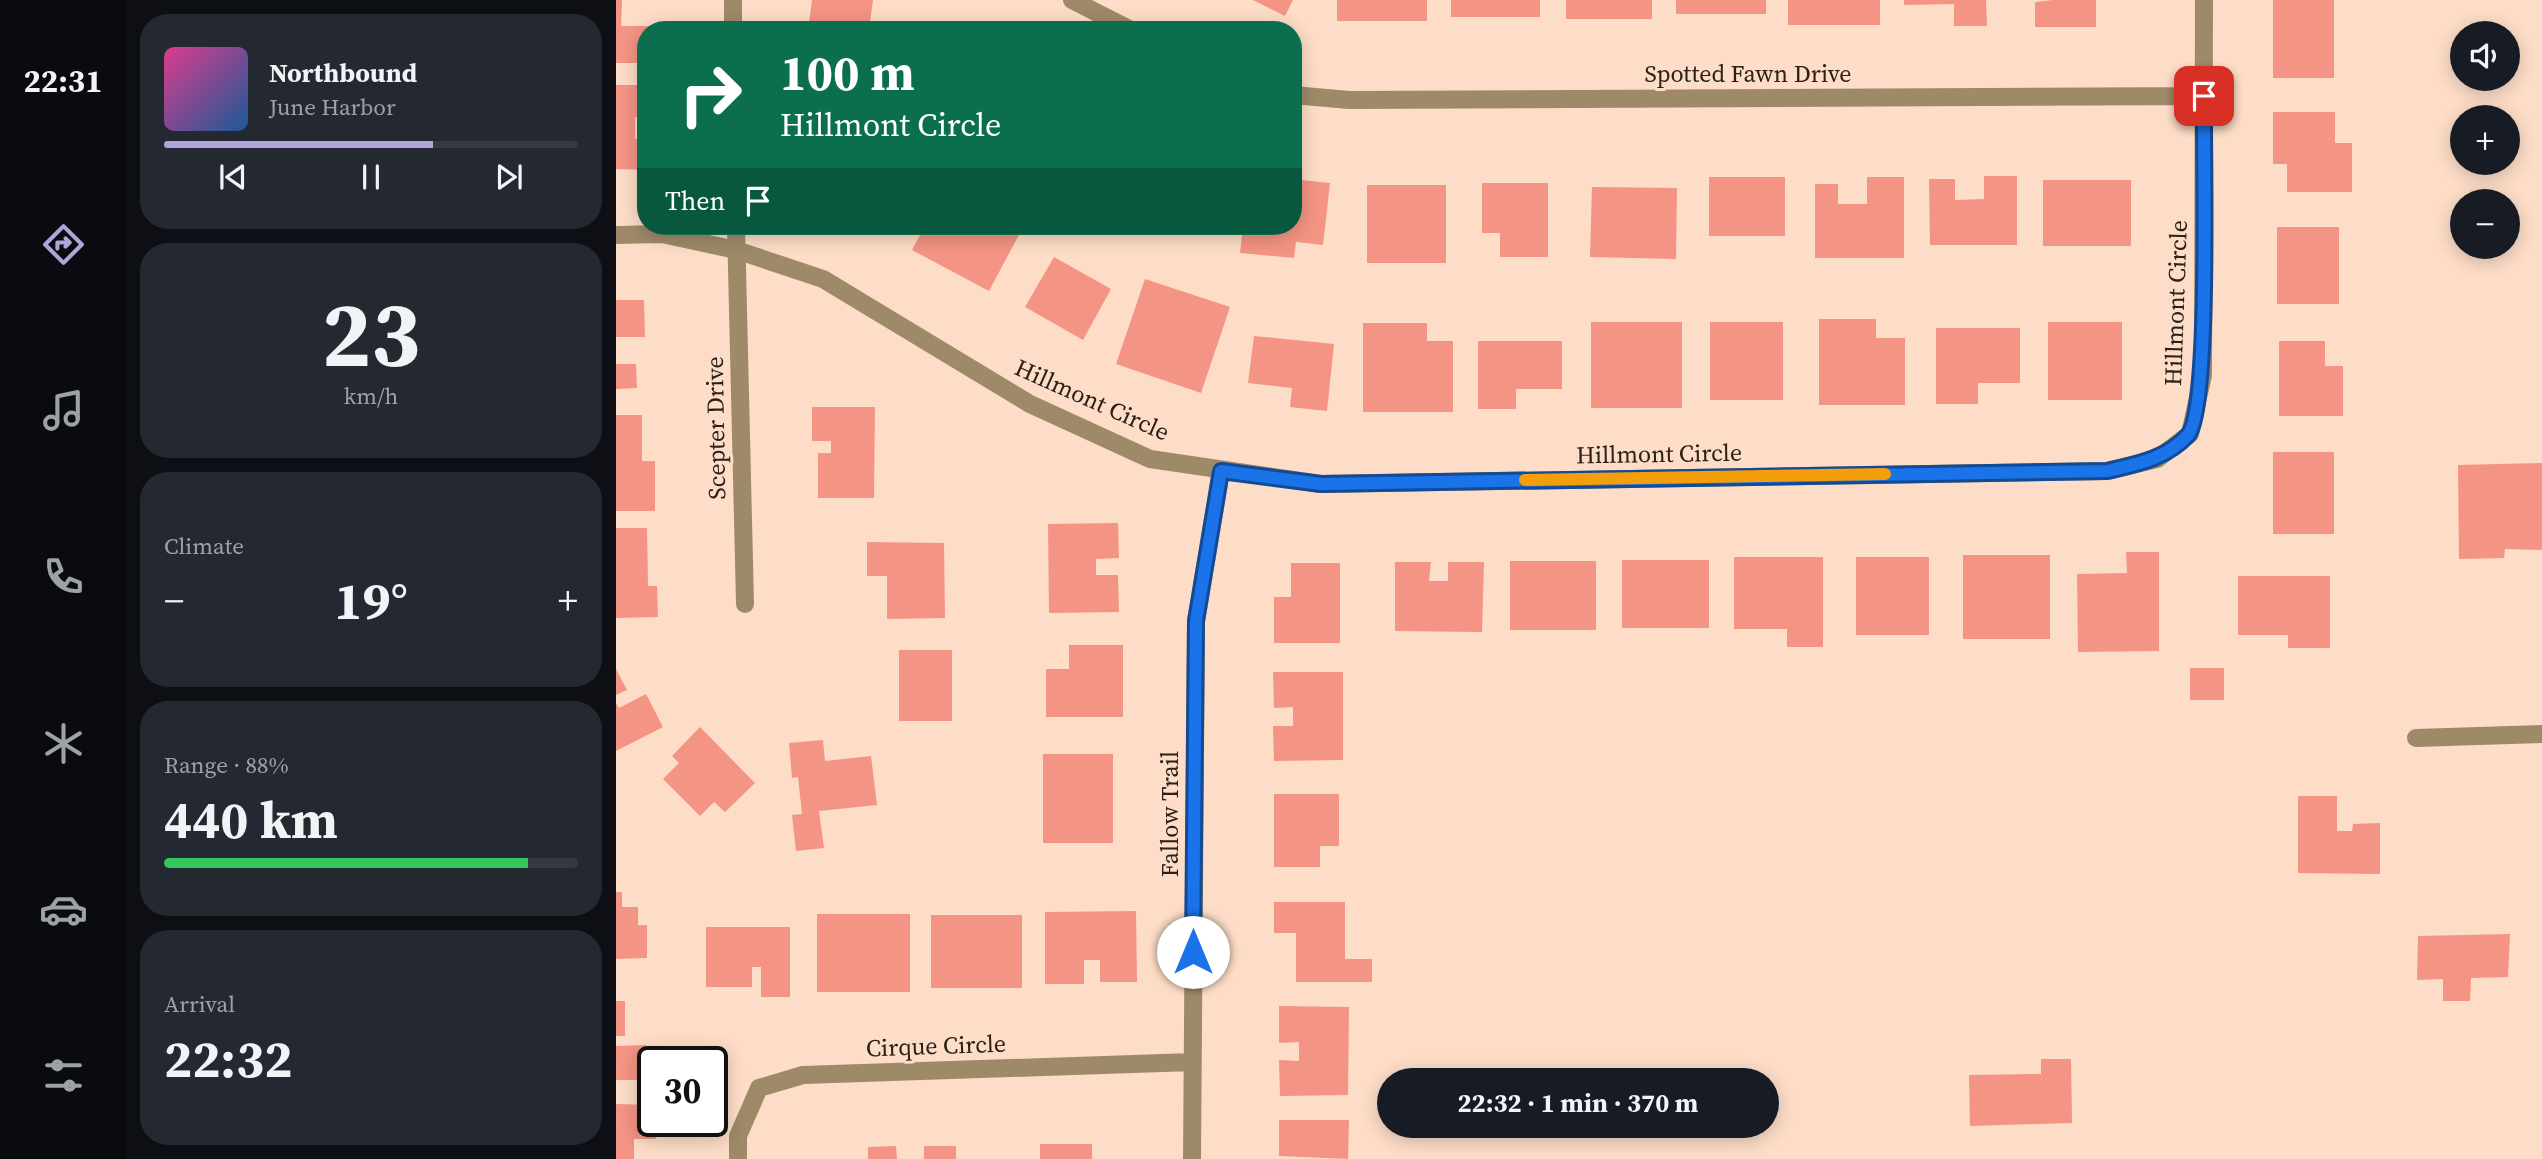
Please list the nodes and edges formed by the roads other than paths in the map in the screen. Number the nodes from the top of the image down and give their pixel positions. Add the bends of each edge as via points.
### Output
1 (733, 0) edge
2 (1072, 0) edge
3 (2204, 0) edge
4 (733, 21) edge
5 (1113, 21) edge
6 (1302, 96) edge
7 (2204, 96) junction
8 (616, 235) edge
9 (637, 235) edge
10 (667, 235) edge
11 (736, 235) edge
12 (736, 250) junction
13 (1221, 471) junction
14 (745, 604) dead end
15 (2542, 734) edge
16 (2416, 738) dead end
17 (1192, 1062) junction
18 (738, 1159) edge
19 (1192, 1159) edge

1 - 4 street
2 - 5 street
3 - 7 street, Hillmont Circle
6 - 7 street, Spotted Fawn Drive via 1349,100
7 - 13 street, Hillmont Circle via 2203,375 2190,433 2157,459 2107,471 1334,483
8 - 9 street, Hillmont Circle
10 - 12 street, Hillmont Circle
11 - 12 street
12 - 13 street, Hillmont Circle via 823,279 1030,404 1150,459
12 - 14 street, Scepter Drive
13 - 17 street, Fallow Trail via 1196,621
15 - 16 street
17 - 18 street, Cirque Circle via 803,1075 759,1088 737,1136
17 - 19 street, Fallow Trail

